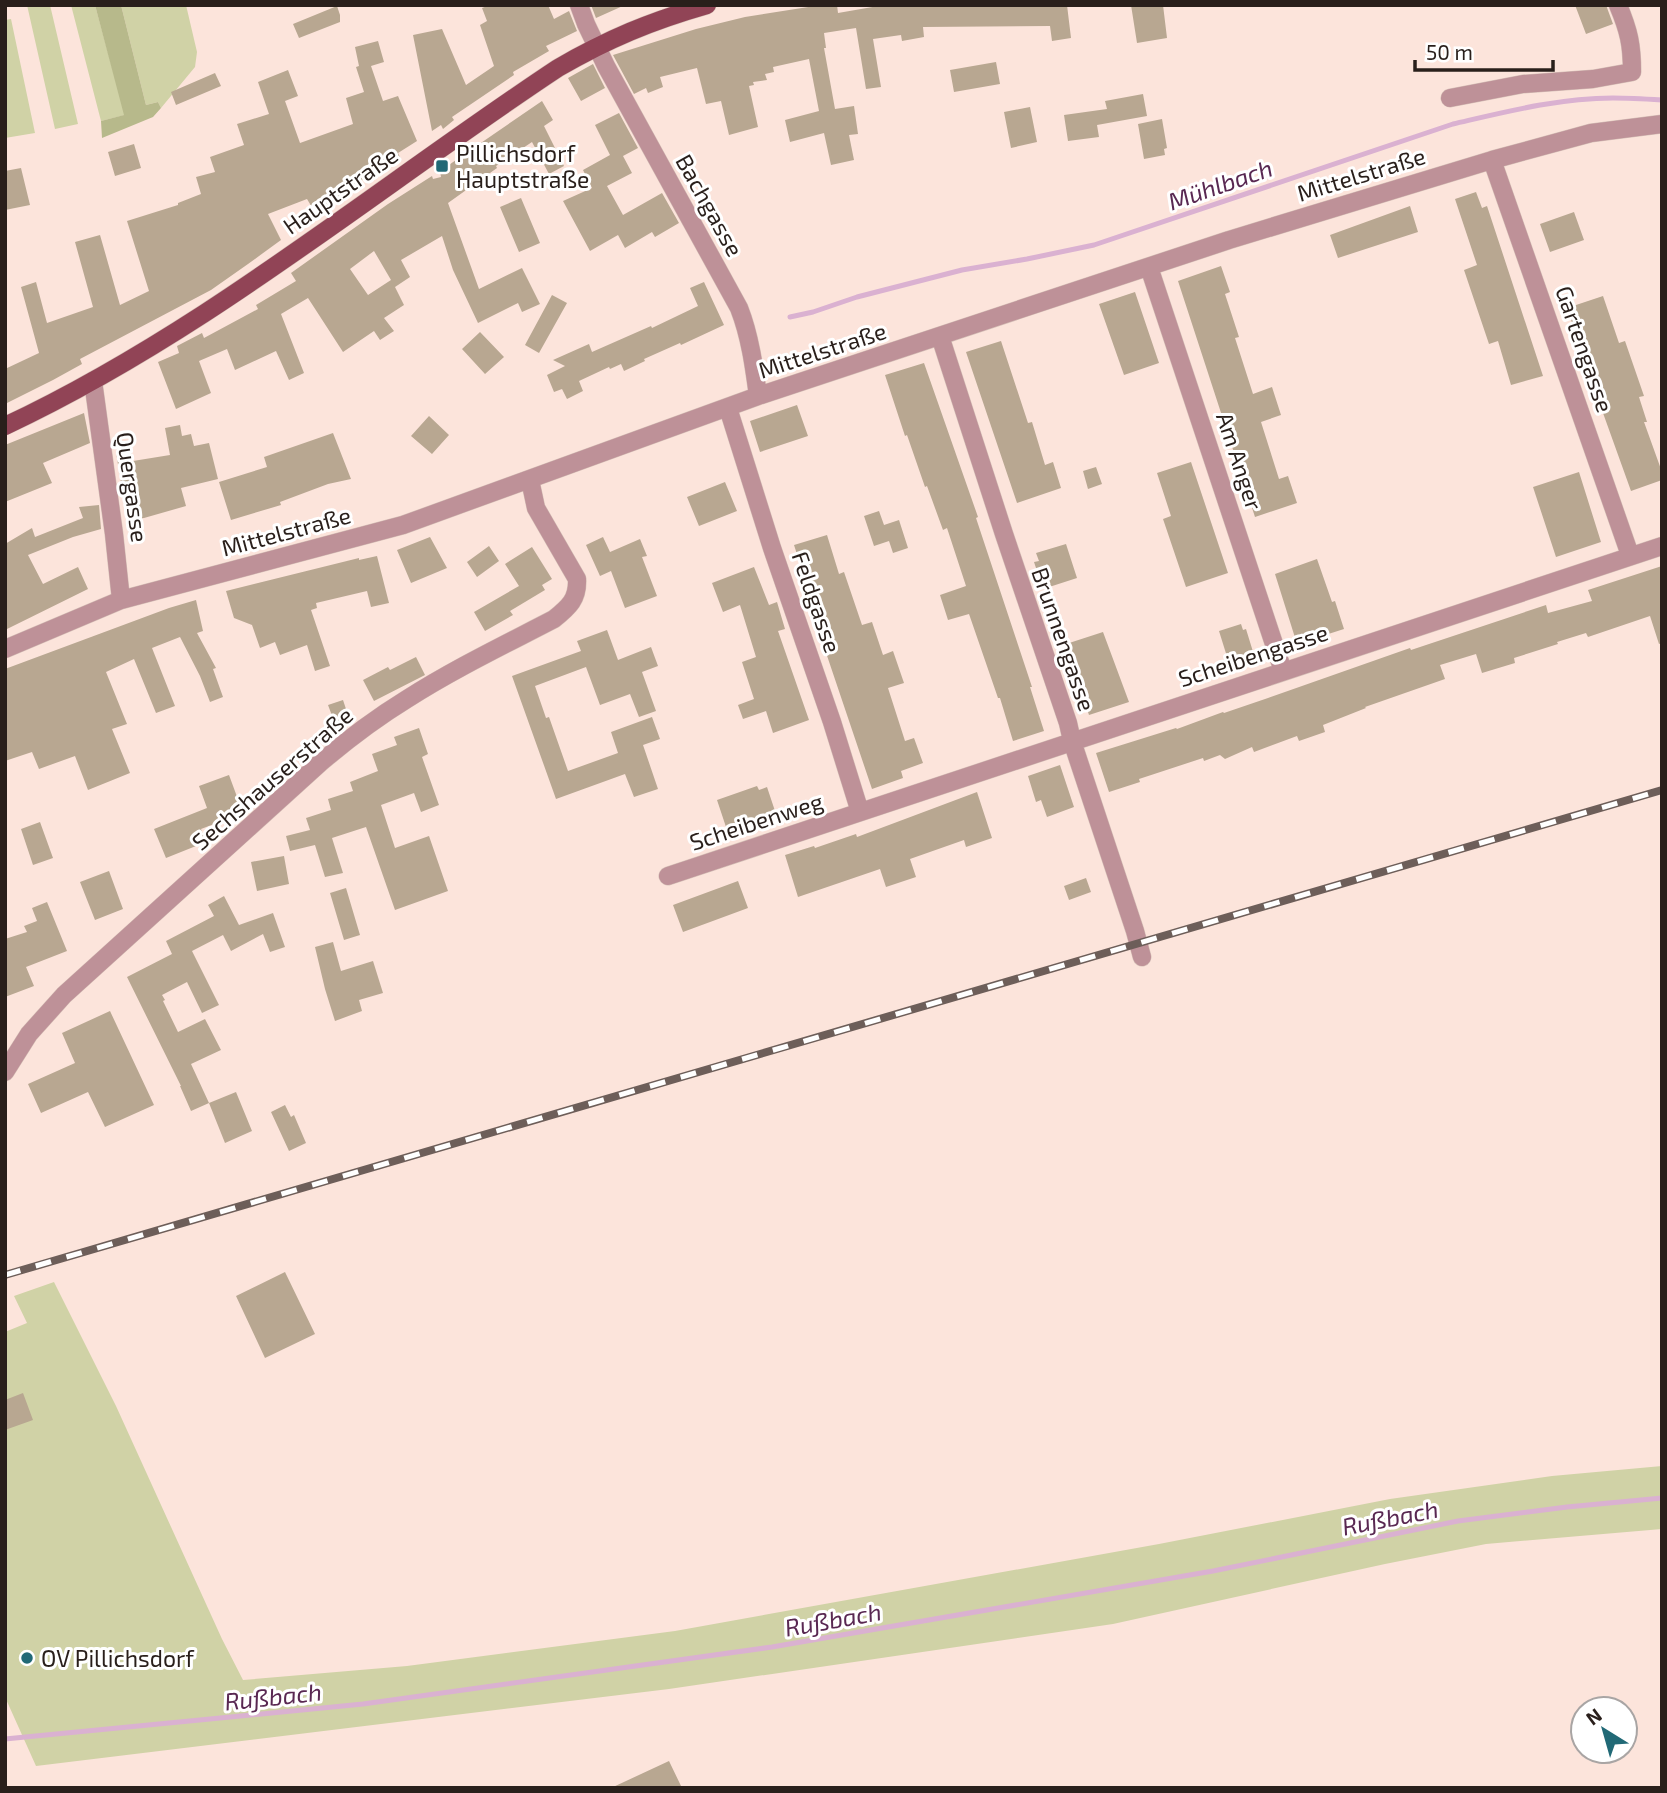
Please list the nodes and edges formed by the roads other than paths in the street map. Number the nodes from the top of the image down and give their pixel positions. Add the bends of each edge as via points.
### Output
1 (579, 5) edge
2 (707, 5) edge
3 (1618, 5) edge
4 (596, 46) junction
5 (1450, 98) dead end
6 (1662, 124) edge
7 (1492, 160) junction
8 (1149, 267) junction
9 (940, 336) junction
10 (93, 381) junction
11 (758, 396) junction
12 (728, 408) junction
13 (5, 426) edge
14 (530, 480) junction
15 (1662, 546) edge
16 (1630, 555) junction
17 (121, 600) junction
18 (5, 649) edge
19 (1283, 671) junction
20 (1072, 741) junction
21 (860, 812) junction
22 (668, 876) dead end
23 (1142, 957) dead end
24 (5, 1072) edge

1 - 4 street, Bachgasse
2 - 4 main road, Hauptstraße
3 - 5 street via 1632,47 1632,72 1523,84
4 - 10 main road, Hauptstraße via 513,97 240,290
4 - 11 street, Bachgasse via 739,308 750,342
6 - 7 street, Mittelstraße via 1591,134
7 - 8 street, Mittelstraße
7 - 16 street, Gartengasse
8 - 9 street, Mittelstraße
8 - 19 street, Am Anger
9 - 11 street, Mittelstraße
9 - 20 street, Brunnengasse
10 - 13 main road, Hauptstraße
10 - 17 street, Quergasse
11 - 12 street, Mittelstraße
12 - 14 street, Mittelstraße
12 - 21 street, Feldgasse
14 - 17 street, Mittelstraße via 403,525
14 - 24 street, Sechshauserstraße via 536,508 577,579 578,591 572,602 554,619 456,670 346,741 64,995 29,1034
15 - 16 street, Scheibengasse
16 - 19 street, Scheibengasse
17 - 18 street, Mittelstraße
19 - 20 street, Scheibengasse
20 - 21 street, Scheibengasse
20 - 23 street, Brunnengasse
21 - 22 street, Scheibenweg

